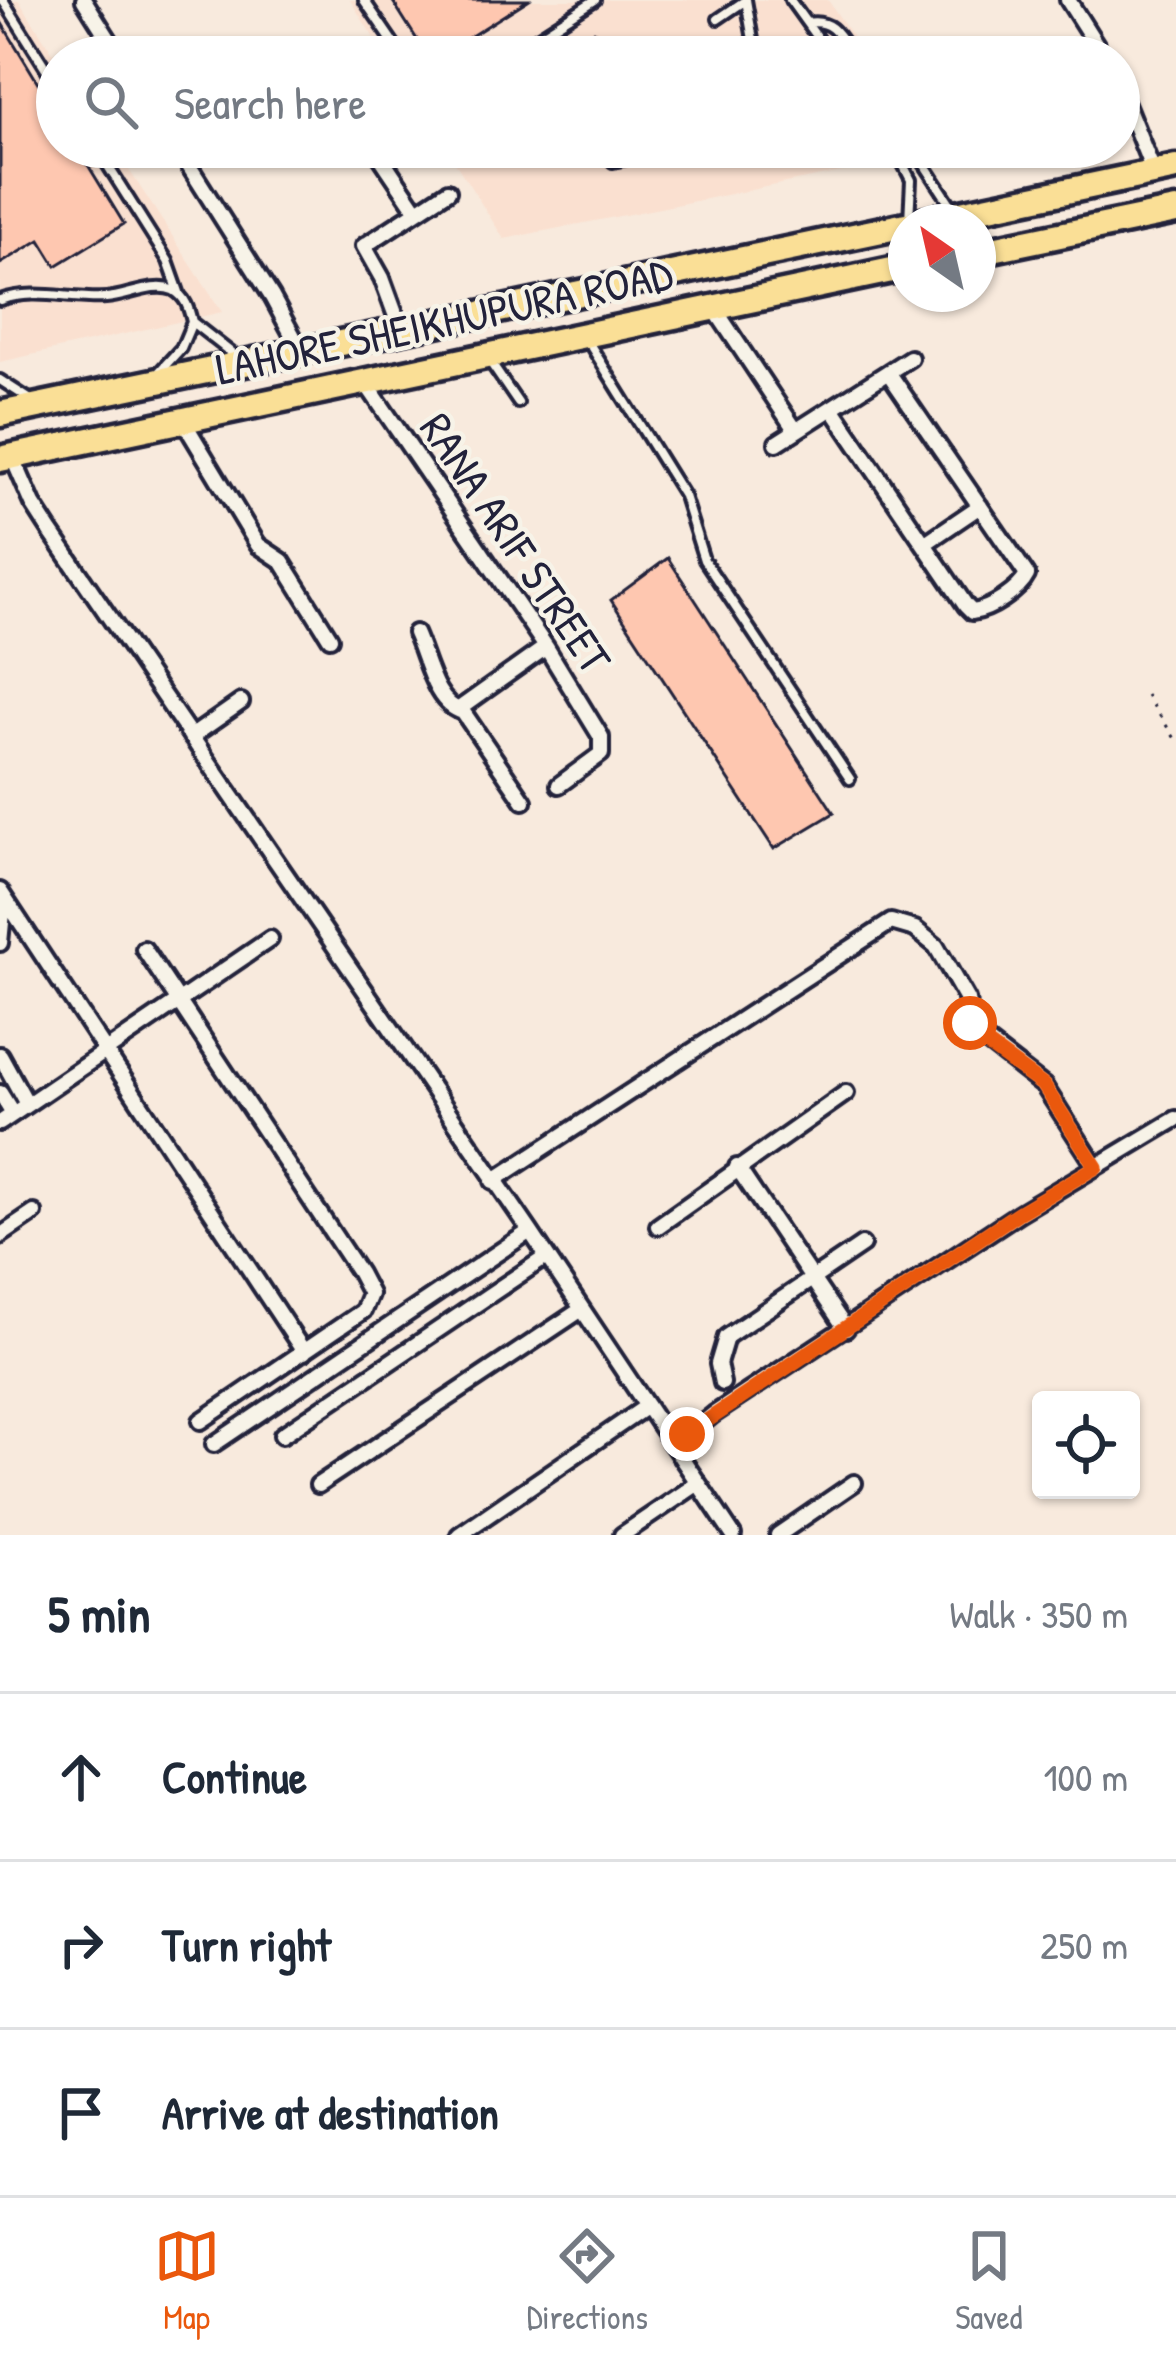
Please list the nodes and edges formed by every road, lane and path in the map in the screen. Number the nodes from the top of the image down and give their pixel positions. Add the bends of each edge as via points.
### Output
1 (3, 0) edge
2 (84, 0) edge
3 (364, 0) edge
4 (595, 0) edge
5 (790, 0) edge
6 (1068, 0) edge
7 (718, 19) dead end
8 (807, 22) junction
9 (107, 36) edge
10 (389, 36) edge
11 (539, 36) edge
12 (752, 36) edge
13 (817, 36) edge
14 (839, 36) edge
15 (1091, 36) edge
16 (36, 53) edge
17 (1140, 124) edge
18 (108, 168) edge
19 (190, 168) edge
20 (388, 168) edge
21 (905, 168) edge
22 (927, 168) edge
23 (1165, 170) edge
24 (448, 191) dead end
25 (909, 204) edge
26 (950, 204) edge
27 (996, 206) edge
28 (417, 211) junction
29 (1176, 211) edge
30 (888, 227) edge
31 (996, 248) edge
32 (888, 271) edge
33 (179, 294) junction
34 (0, 300) edge
35 (714, 308) junction
36 (511, 309) junction
37 (192, 322) junction
38 (401, 330) junction
39 (583, 334) junction
40 (520, 349) junction
41 (301, 351) junction
42 (486, 356) junction
43 (910, 358) dead end
44 (247, 362) junction
45 (888, 372) junction
46 (0, 380) edge
47 (365, 382) junction
48 (143, 384) junction
49 (518, 404) dead end
50 (41, 406) junction
51 (832, 408) junction
52 (0, 414) edge
53 (182, 419) junction
54 (796, 431) junction
55 (777, 443) dead end
56 (6, 458) edge
57 (980, 506) junction
58 (924, 544) junction
59 (415, 634) dead end
60 (330, 638) dead end
61 (547, 647) junction
62 (1146, 694) dead end
63 (241, 702) dead end
64 (459, 709) junction
65 (191, 737) junction
66 (1176, 740) edge
67 (850, 779) dead end
68 (559, 785) dead end
69 (524, 801) dead end
70 (2, 893) edge
71 (270, 939) dead end
72 (0, 943) edge
73 (144, 950) dead end
74 (179, 1001) junction
75 (106, 1051) junction
76 (0, 1055) edge
77 (846, 1093) dead end
78 (9, 1105) edge
79 (1176, 1119) edge
80 (737, 1167) junction
81 (1096, 1167) junction
82 (493, 1181) junction
83 (34, 1213) dead end
84 (658, 1226) dead end
85 (530, 1231) junction
86 (0, 1236) edge
87 (862, 1245) dead end
88 (546, 1257) junction
89 (812, 1279) junction
90 (582, 1309) junction
91 (846, 1330) junction
92 (304, 1352) junction
93 (722, 1383) dead end
94 (647, 1406) junction
95 (201, 1421) dead end
96 (282, 1435) dead end
97 (214, 1444) dead end
98 (674, 1446) junction
99 (854, 1483) dead end
100 (698, 1484) junction
101 (318, 1485) dead end
102 (459, 1535) edge
103 (622, 1535) edge
104 (733, 1535) edge
105 (778, 1535) edge

1 - 16 lane
2 - 9 street
3 - 10 lane
4 - 11 lane
5 - 8 lane
6 - 15 street
7 - 12 lane via 746,0
8 - 13 lane
8 - 14 lane via 822,21
17 - 23 street
18 - 33 lane via 168,261
19 - 41 street
20 - 28 street
21 - 25 lane
22 - 26 lane
23 - 27 highway
24 - 28 street
28 - 38 street via 364,247
29 - 31 highway
30 - 36 highway, LAHORE SHEIKHUPURA ROAD
32 - 35 highway, LAHORE SHEIKHUPURA ROAD
33 - 34 lane via 166,287 103,298
33 - 37 lane
35 - 39 highway, LAHORE SHEIKHUPURA ROAD
35 - 54 street
36 - 38 highway, LAHORE SHEIKHUPURA ROAD
36 - 40 highway
37 - 44 lane
37 - 48 lane via 181,348
38 - 41 highway, LAHORE SHEIKHUPURA ROAD
39 - 40 highway, LAHORE SHEIKHUPURA ROAD
39 - 67 lane via 684,496 704,560
40 - 42 highway, LAHORE SHEIKHUPURA ROAD
41 - 44 highway, LAHORE SHEIKHUPURA ROAD
42 - 47 highway, LAHORE SHEIKHUPURA ROAD
42 - 49 lane
43 - 45 street
44 - 48 highway, LAHORE SHEIKHUPURA ROAD
45 - 51 street
45 - 57 street
46 - 50 lane
47 - 53 highway, LAHORE SHEIKHUPURA ROAD
47 - 61 street, RANA ARIF STREET
48 - 50 highway, LAHORE SHEIKHUPURA ROAD
50 - 52 highway, LAHORE SHEIKHUPURA ROAD
51 - 54 street
51 - 58 street
53 - 56 highway, LAHORE SHEIKHUPURA ROAD
53 - 60 street via 258,545 283,561
54 - 55 street
56 - 65 street
57 - 58 street
57 - 58 street via 1027,575 994,603 978,613 968,608
59 - 64 street via 435,686
61 - 64 street
61 - 68 street, RANA ARIF STREET via 603,746
62 - 66 path
63 - 65 street
64 - 69 street
65 - 82 street
70 - 72 street
70 - 75 street
71 - 74 street
73 - 74 street
74 - 75 street
74 - 92 street via 368,1289 366,1309
75 - 78 street
75 - 92 street
76 - 78 street
77 - 80 street
79 - 81 street
80 - 84 street
80 - 89 street
81 - 82 street via 1044,1086 973,1031 967,1000 936,946 891,922
81 - 91 street
82 - 85 street
83 - 86 street
85 - 88 street
85 - 97 street
87 - 89 street
88 - 90 street
88 - 96 street
89 - 91 street
89 - 93 street via 724,1339
90 - 94 street
90 - 101 street
91 - 98 street
92 - 95 street
94 - 98 street
94 - 102 street
98 - 100 street
99 - 105 street
100 - 103 street
100 - 104 street

